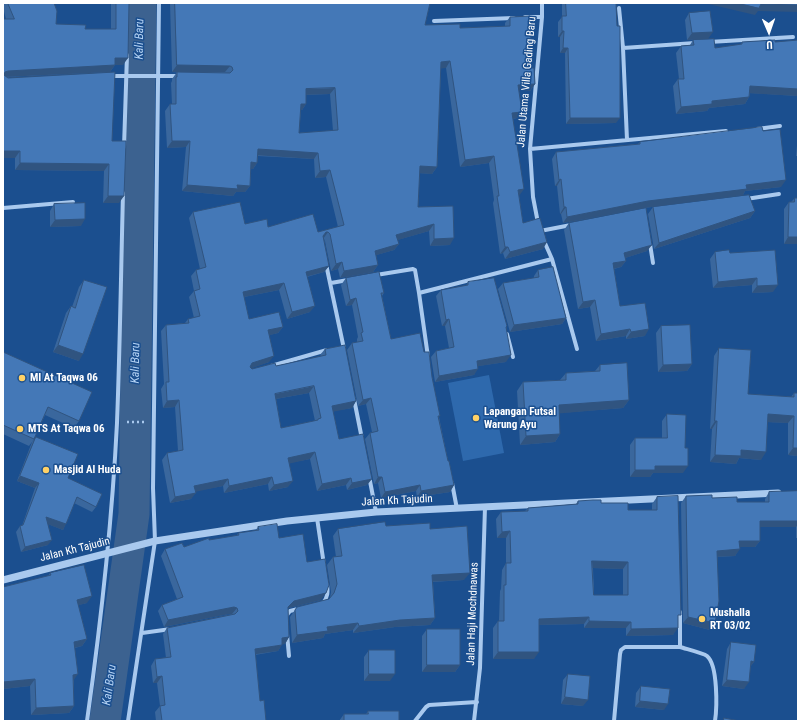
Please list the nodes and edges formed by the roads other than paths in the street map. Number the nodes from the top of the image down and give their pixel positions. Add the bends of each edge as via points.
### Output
1 (159, 3) edge
2 (542, 3) edge
3 (619, 8) dead end
4 (542, 17) junction
5 (434, 21) dead end
6 (793, 37) dead end
7 (127, 46) edge
8 (623, 48) junction
9 (126, 75) junction
10 (103, 76) edge
11 (158, 76) junction
12 (180, 76) edge
13 (780, 126) dead end
14 (750, 129) edge
15 (734, 131) edge
16 (627, 140) junction
17 (530, 149) junction
18 (124, 154) edge
19 (123, 185) edge
20 (779, 194) dead end
21 (742, 199) edge
22 (73, 202) edge
23 (3, 208) edge
24 (577, 224) edge
25 (540, 231) junction
26 (649, 241) edge
27 (325, 256) edge
28 (552, 259) junction
29 (653, 263) dead end
30 (374, 275) edge
31 (491, 275) junction
32 (352, 279) edge
33 (493, 282) edge
34 (331, 283) junction
35 (419, 293) junction
36 (505, 327) edge
37 (343, 345) junction
38 (336, 348) edge
39 (577, 349) dead end
40 (329, 350) edge
41 (345, 353) edge
42 (513, 357) dead end
43 (429, 364) edge
44 (263, 368) edge
45 (352, 391) edge
46 (363, 444) edge
47 (369, 474) edge
48 (451, 478) edge
49 (783, 492) edge
50 (677, 498) junction
51 (677, 506) edge
52 (485, 507) junction
53 (457, 508) junction
54 (376, 512) junction
55 (317, 518) junction
56 (155, 541) junction
57 (108, 552) junction
58 (325, 570) edge
59 (326, 577) edge
60 (3, 580) edge
61 (316, 605) edge
62 (303, 608) edge
63 (679, 608) edge
64 (286, 624) edge
65 (175, 629) edge
66 (287, 632) edge
67 (142, 633) junction
68 (680, 648) junction
69 (289, 656) dead end
70 (477, 702) junction
71 (88, 721) edge
72 (128, 721) edge
73 (415, 721) edge
74 (474, 721) edge
75 (614, 721) edge
76 (715, 721) edge

1 - 11 street
2 - 4 street, Jalan Utama Villa Gading Baru
3 - 8 street
4 - 5 street
4 - 17 street, Jalan Utama Villa Gading Baru
6 - 8 street
7 - 9 street
8 - 16 street
9 - 10 street
9 - 11 street
9 - 18 street
11 - 12 street
11 - 56 street via 153,488
13 - 14 street
15 - 16 street
16 - 17 street
17 - 25 street, Jalan Utama Villa Gading Baru via 533,197
19 - 57 street via 117,423
20 - 21 street
22 - 23 street
24 - 25 street
25 - 28 street, Jalan Utama Villa Gading Baru
26 - 29 street
27 - 34 street
28 - 31 street
28 - 39 street, Jalan Utama Villa Gading Baru
30 - 35 street via 413,269
31 - 33 street
31 - 35 street
32 - 34 street
34 - 37 street
35 - 43 street
36 - 42 street
37 - 38 street
37 - 41 street
40 - 44 street
45 - 46 street
47 - 54 street
48 - 53 street
49 - 50 street, Jalan Kh Tajudin
50 - 51 street
50 - 52 street, Jalan Kh Tajudin
52 - 53 street, Jalan Kh Tajudin
52 - 70 street, Jalan Haji Mochdnawas
53 - 54 street, Jalan Kh Tajudin
54 - 55 street, Jalan Kh Tajudin
55 - 56 street, Jalan Kh Tajudin
55 - 58 street
56 - 57 street, Jalan Kh Tajudin
56 - 67 street
57 - 60 street, Jalan Kh Tajudin
57 - 71 street
59 - 61 street via 326,599
62 - 64 street via 287,613
63 - 68 street
65 - 67 street
66 - 69 street
67 - 72 street
68 - 75 street via 625,647 621,650
68 - 76 street via 707,656 712,663 717,693
70 - 73 street via 429,705
70 - 74 street, Jalan Haji Mochdnawas

